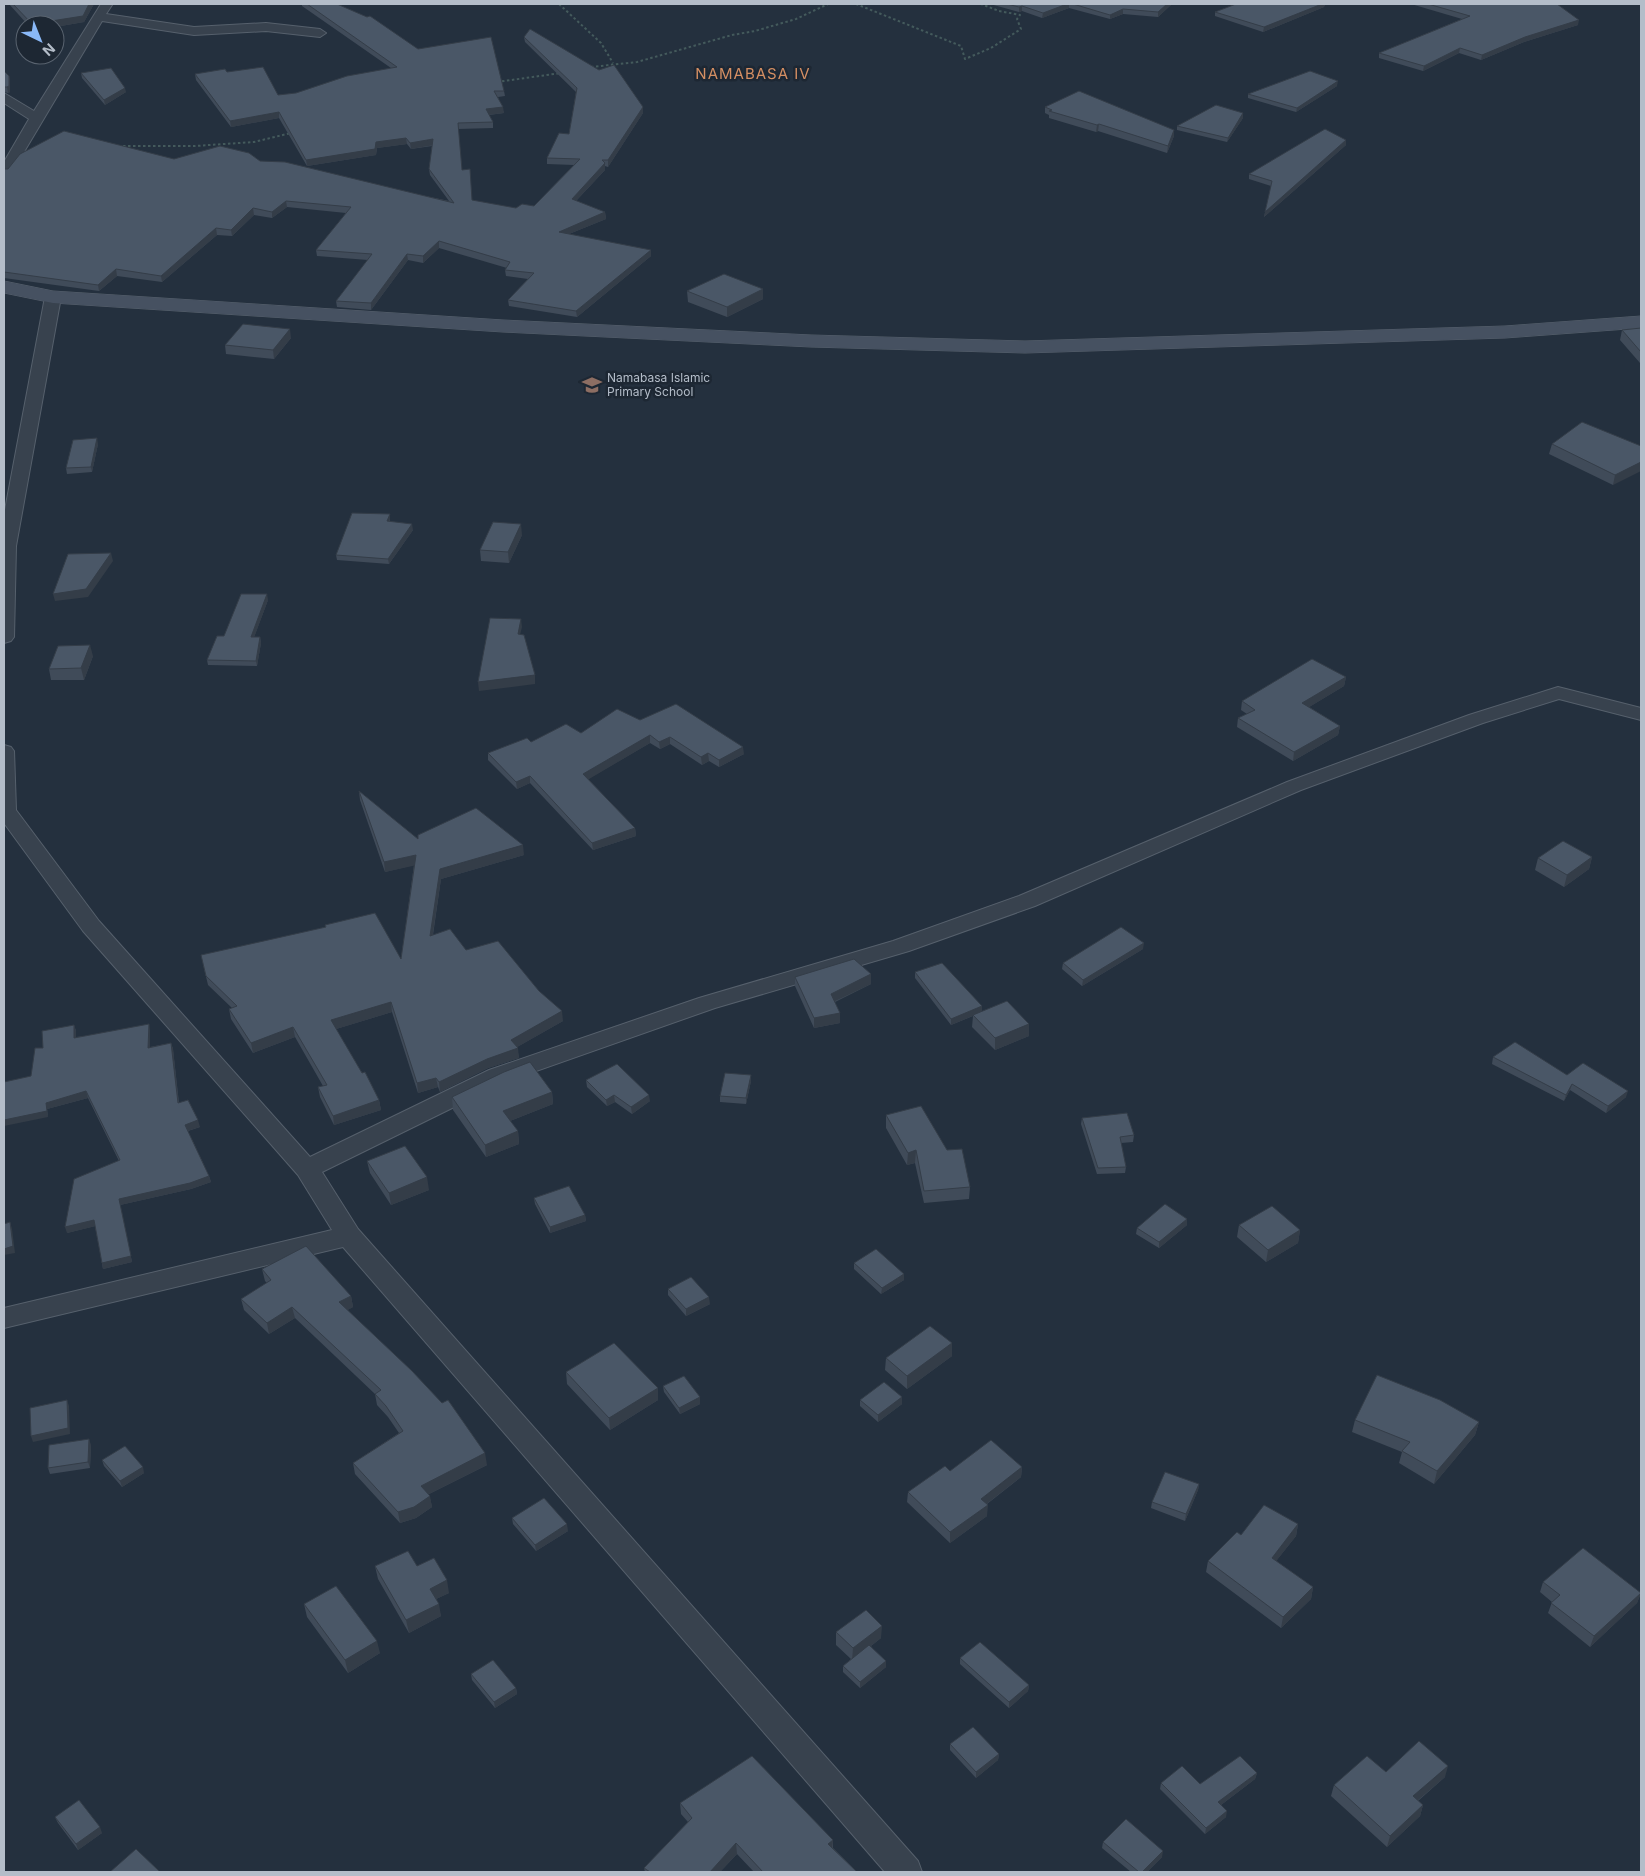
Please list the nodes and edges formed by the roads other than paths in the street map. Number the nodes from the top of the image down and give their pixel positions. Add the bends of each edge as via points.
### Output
1 (107, 4) edge
2 (98, 17) junction
3 (320, 33) dead end
4 (4, 97) edge
5 (4, 114) edge
6 (32, 115) junction
7 (4, 170) edge
8 (4, 287) edge
9 (53, 297) junction
10 (1641, 322) edge
11 (5, 546) edge
12 (4, 637) edge
13 (1641, 714) edge
14 (4, 751) edge
15 (307, 1169) junction
16 (349, 1236) junction
17 (4, 1318) edge
18 (906, 1872) edge

1 - 2 street
2 - 3 street via 194,31 266,27
2 - 6 street
4 - 6 street
5 - 6 street
6 - 7 street
8 - 9 street
9 - 10 street via 503,326 811,341 1025,347 1505,332
9 - 11 street
11 - 12 street
13 - 15 street via 1558,693 1476,719 1294,786 1027,901 901,946 708,1003 497,1076
14 - 15 street via 5,810 91,926
15 - 16 street
16 - 17 street
16 - 18 street

